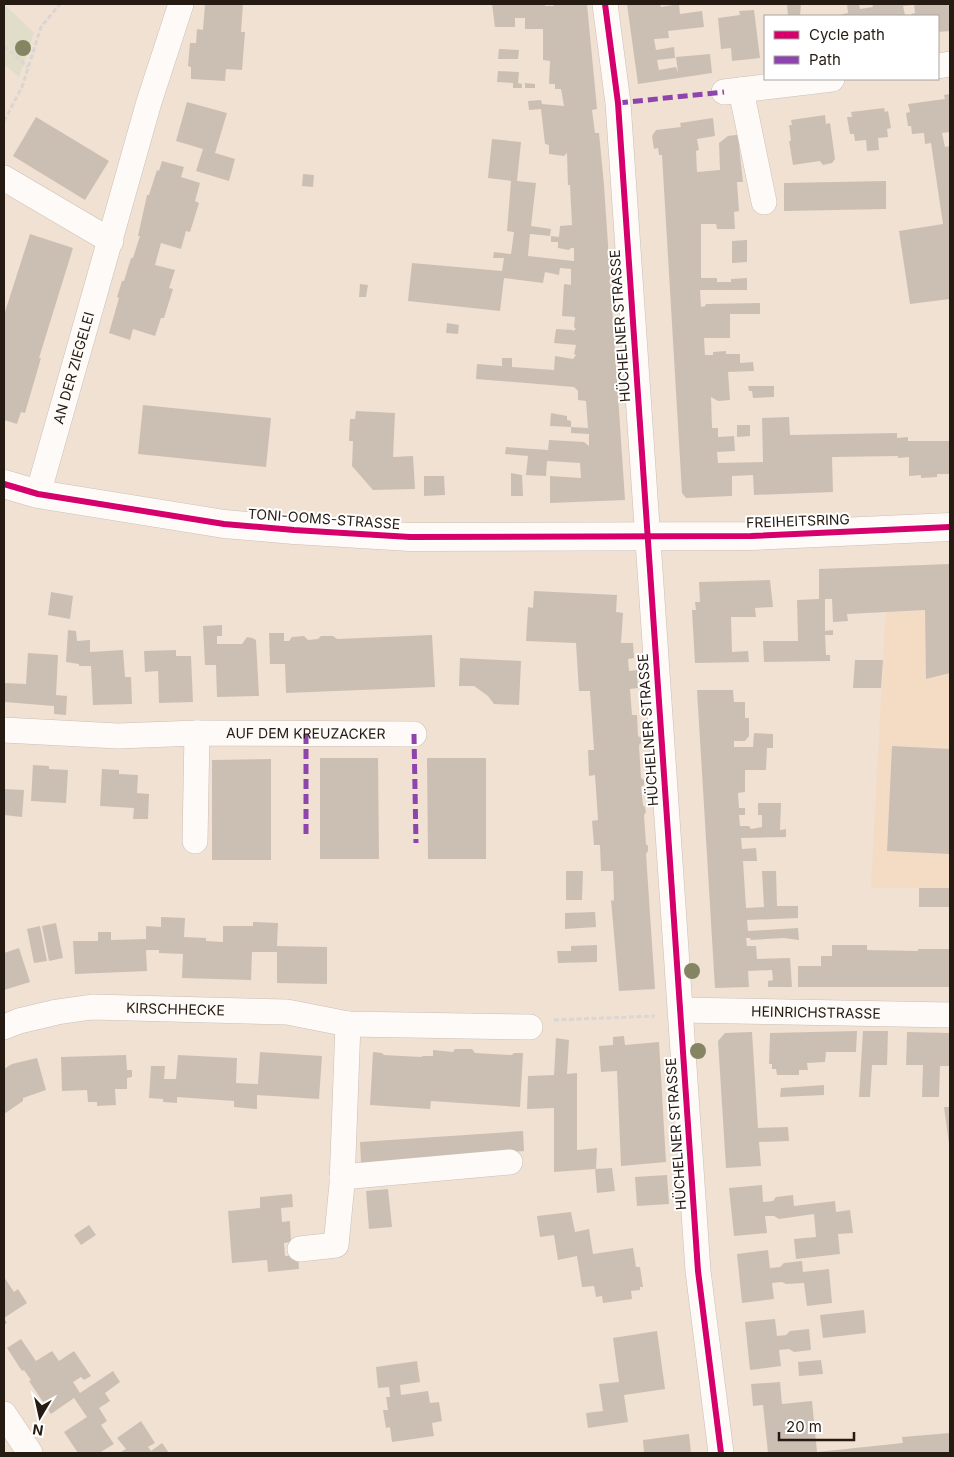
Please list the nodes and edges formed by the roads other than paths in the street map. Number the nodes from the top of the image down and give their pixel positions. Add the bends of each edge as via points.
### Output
1 (181, 4) edge
2 (605, 4) edge
3 (824, 80) edge
4 (4, 178) edge
5 (764, 202) dead end
6 (111, 241) junction
7 (4, 484) edge
8 (38, 494) junction
9 (950, 527) edge
10 (647, 536) junction
11 (4, 730) edge
12 (197, 733) junction
13 (414, 734) dead end
14 (195, 841) dead end
15 (680, 1010) junction
16 (950, 1015) edge
17 (348, 1024) junction
18 (4, 1027) edge
19 (530, 1027) road end
20 (510, 1162) dead end
21 (342, 1181) junction
22 (300, 1248) dead end
23 (4, 1414) edge
24 (30, 1453) edge
25 (721, 1453) edge

1 - 6 street, AN DER ZIEGELEI via 149,102
2 - 10 street, HÜCHELNER STRASSE via 618,103
3 - 5 street via 733,91
4 - 6 street
6 - 8 street, AN DER ZIEGELEI
7 - 8 main road, TONI-OOMS-STRASSE
8 - 10 main road, TONI-OOMS-STRASSE via 224,524 294,530 410,537
9 - 10 main road, FREIHEITSRING via 751,536
10 - 15 street, HÜCHELNER STRASSE
11 - 12 street, AUF DEM KREUZACKER via 118,736
12 - 13 street, AUF DEM KREUZACKER
12 - 14 street
15 - 16 street, HEINRICHSTRASSE
15 - 25 street, HÜCHELNER STRASSE via 698,1271
17 - 18 street, KIRSCHHECKE via 287,1012 92,1007 57,1012
17 - 19 street, KIRSCHHECKE
17 - 21 street
20 - 21 street
21 - 22 street via 336,1245
23 - 24 street

